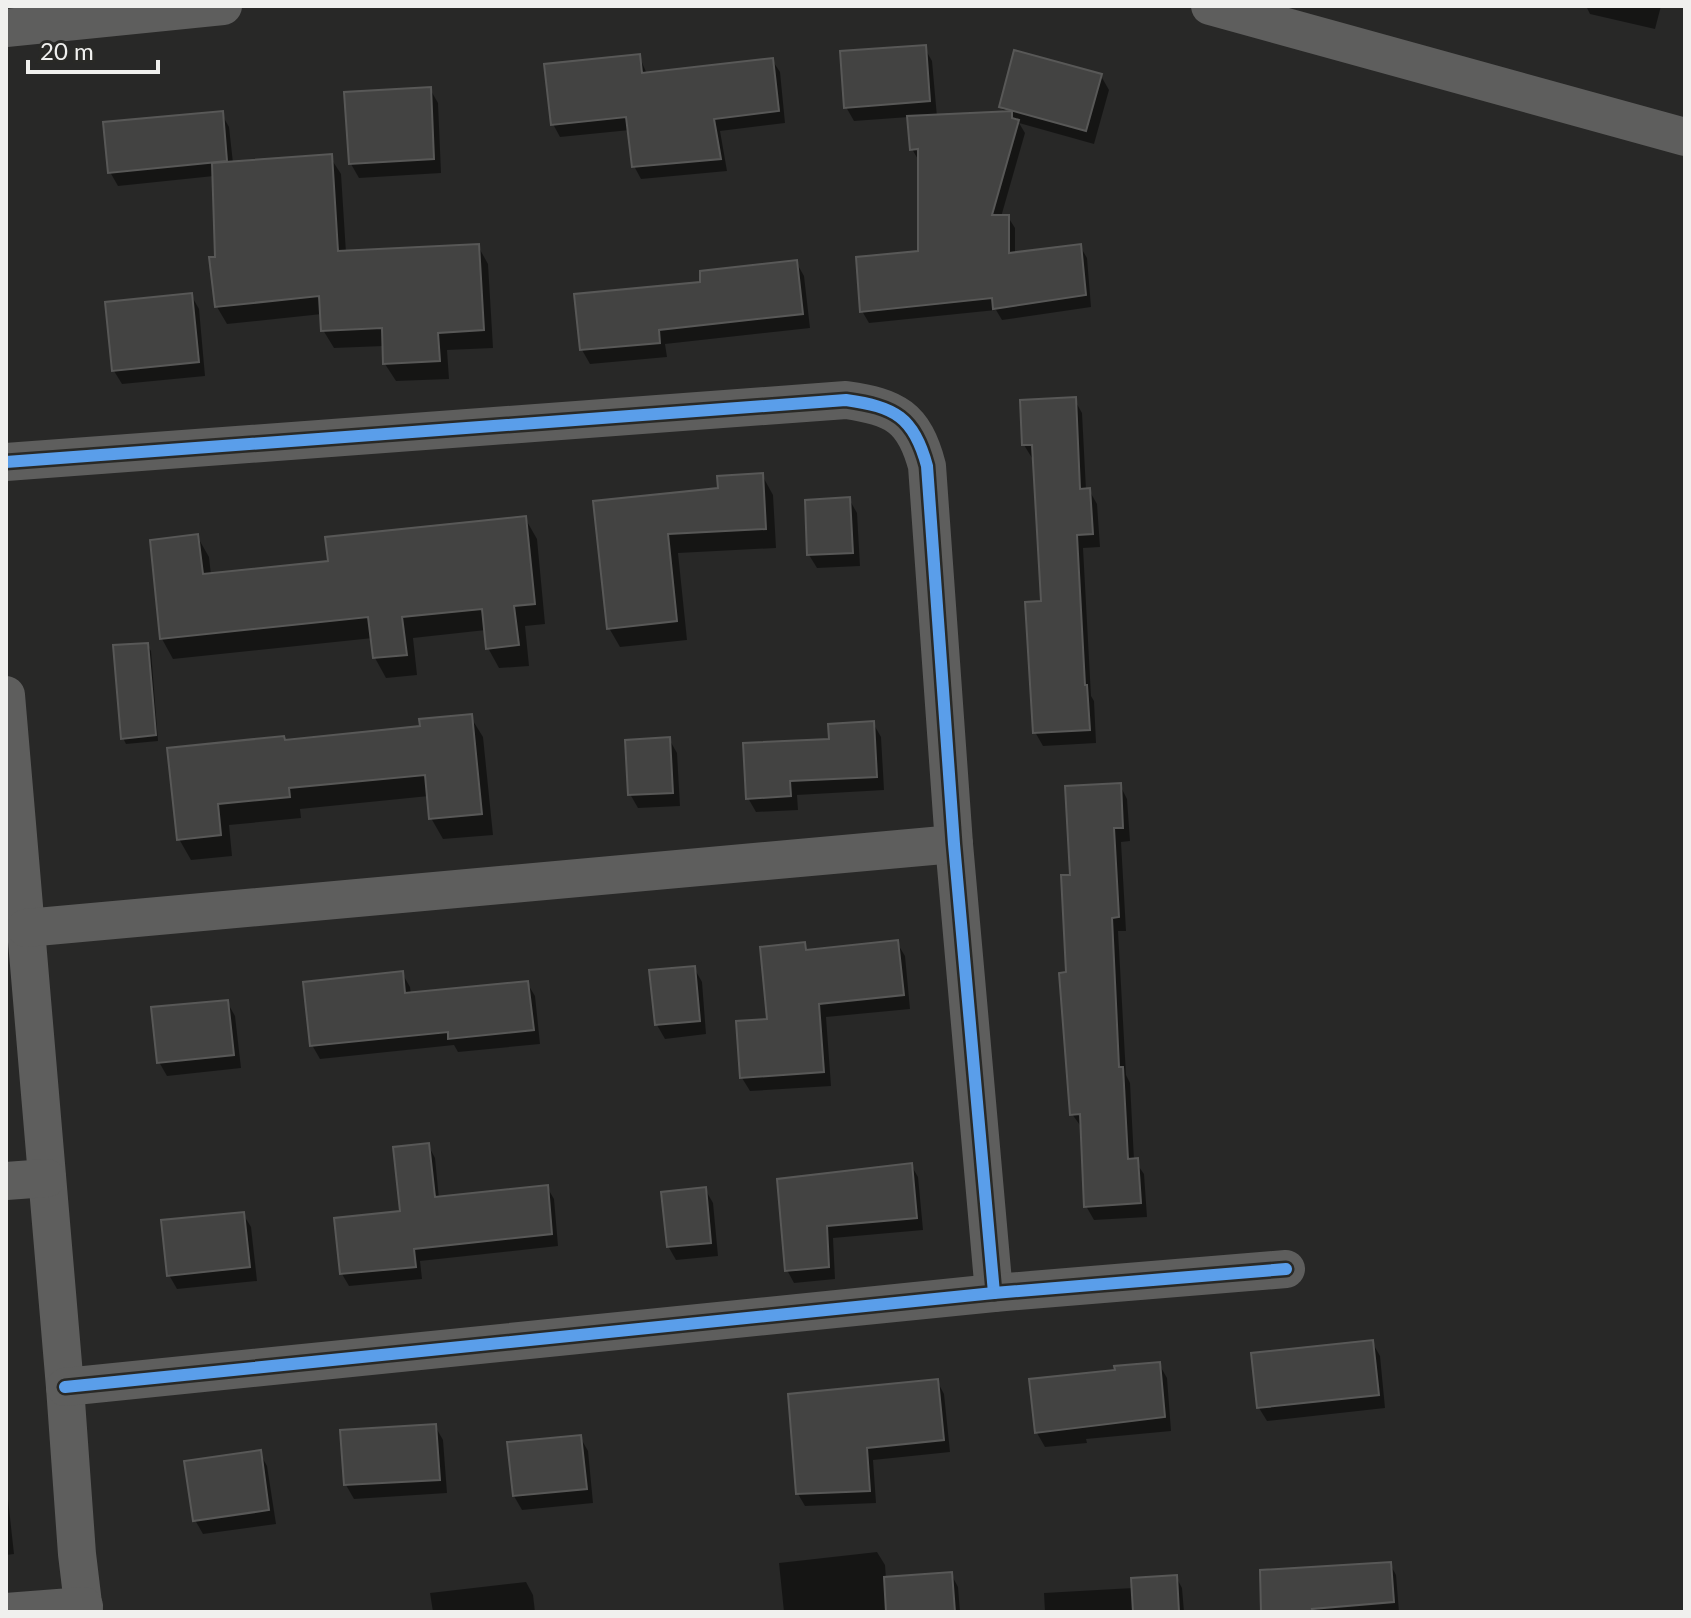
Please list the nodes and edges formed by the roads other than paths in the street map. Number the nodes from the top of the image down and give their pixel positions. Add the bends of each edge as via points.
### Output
1 (223, 6) edge
2 (1210, 6) edge
3 (1250, 11) edge
4 (6, 28) edge
5 (1685, 137) edge
6 (6, 462) edge
7 (6, 695) edge
8 (8, 744) edge
9 (954, 844) junction
10 (26, 928) junction
11 (47, 1178) junction
12 (6, 1181) edge
13 (1286, 1269) dead end
14 (994, 1293) junction
15 (65, 1387) junction
16 (84, 1609) edge
17 (6, 1612) edge

1 - 4 street
2 - 3 street
3 - 5 street
6 - 9 street via 846,400 875,404 901,417 919,438 927,466
7 - 8 street
8 - 10 street
9 - 10 street
9 - 14 street
10 - 11 street
11 - 12 street
11 - 15 street
13 - 14 street
14 - 15 street
15 - 16 street
16 - 17 street

